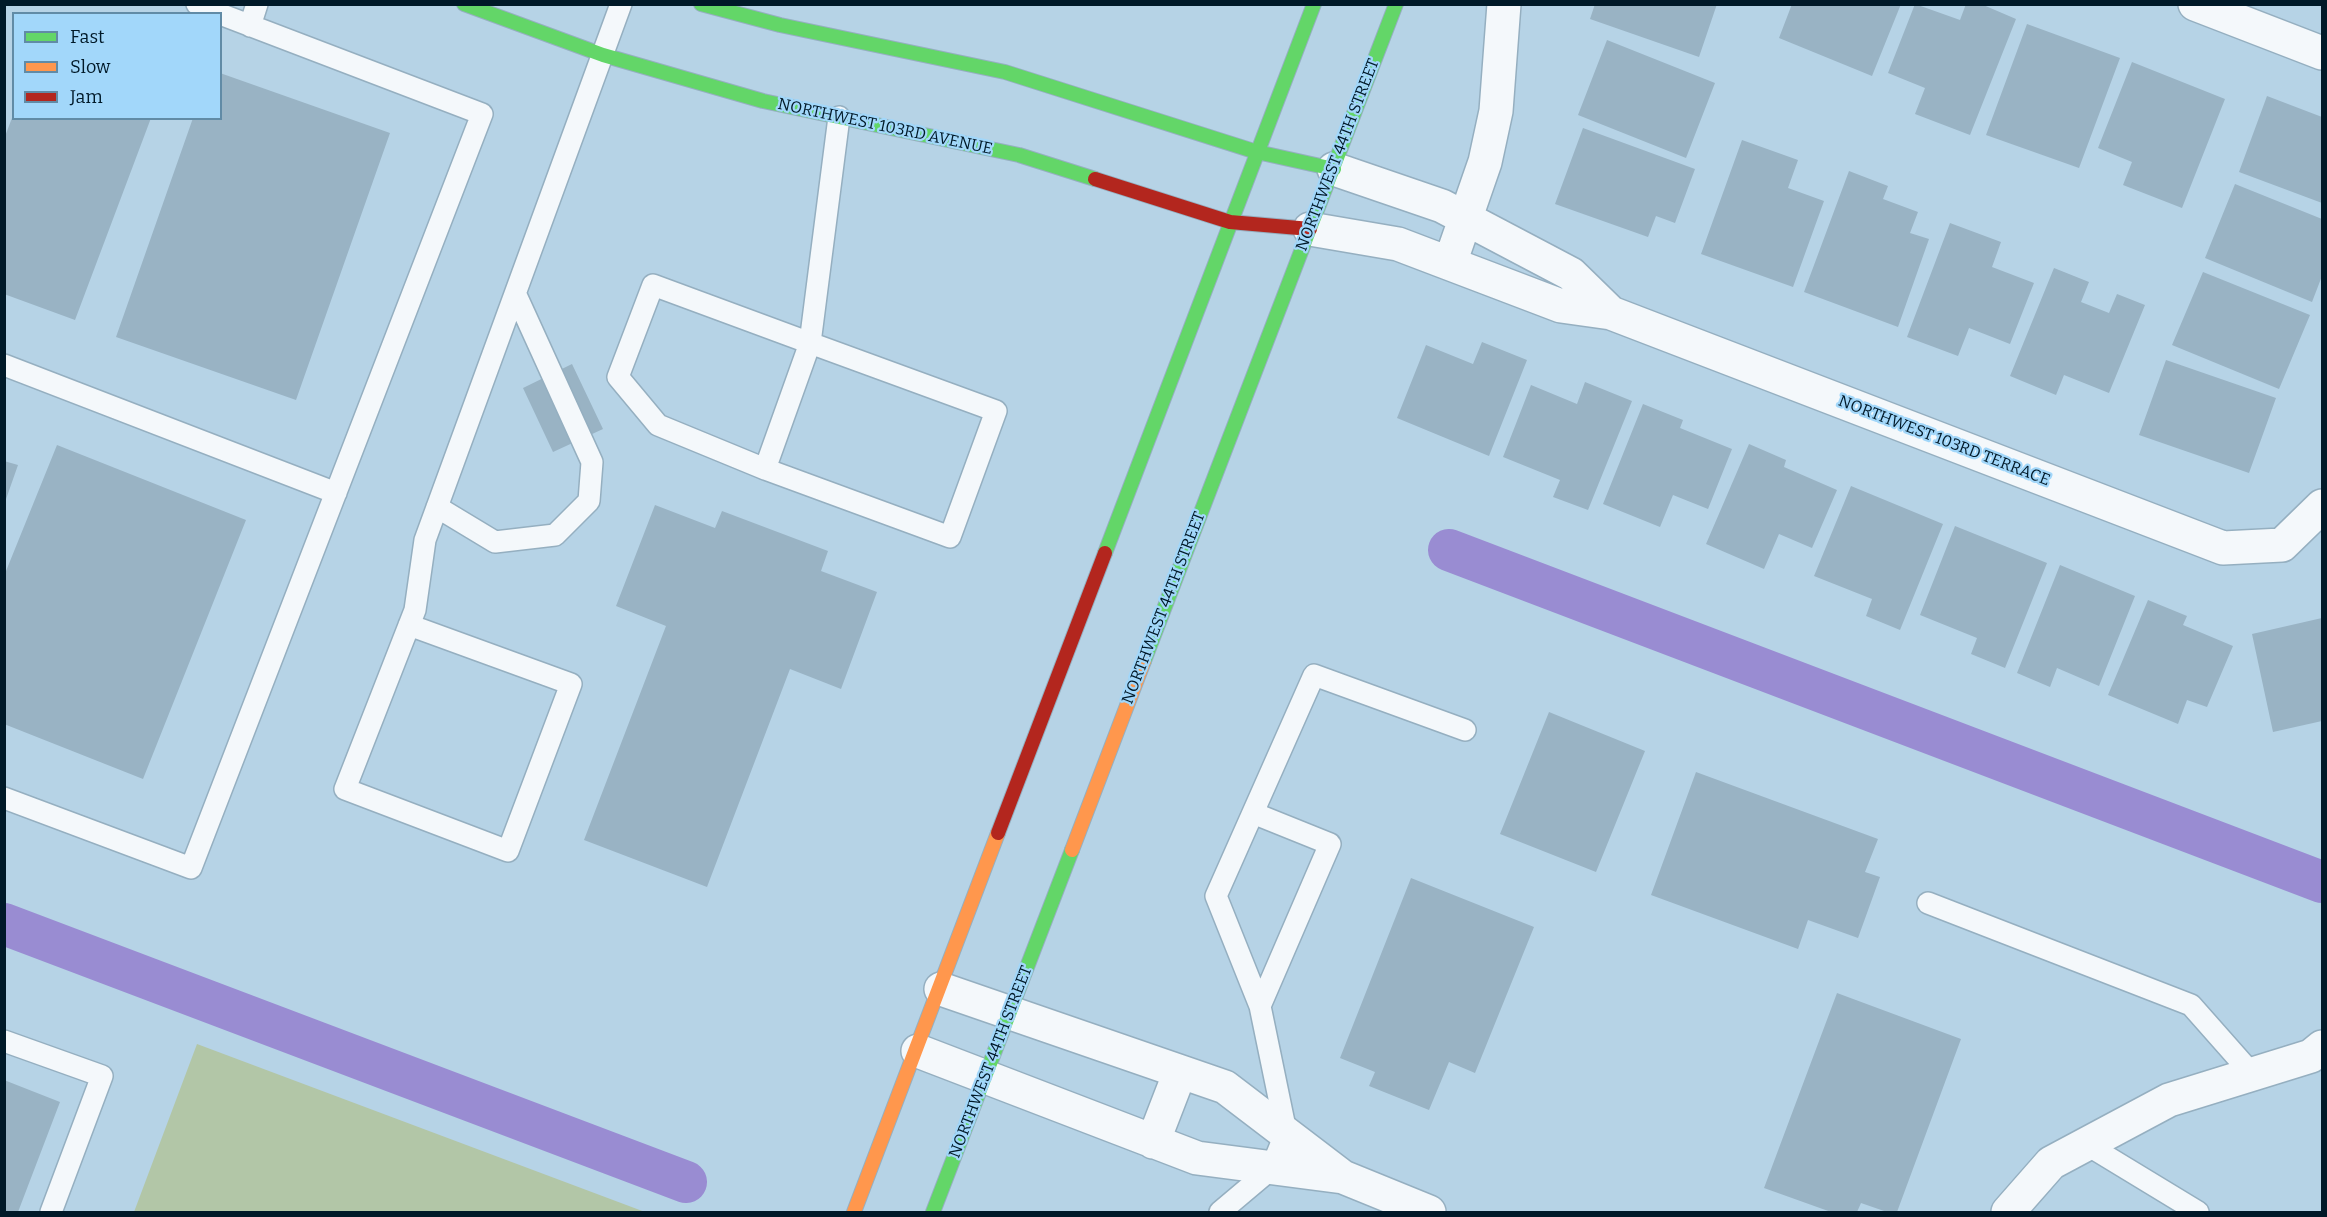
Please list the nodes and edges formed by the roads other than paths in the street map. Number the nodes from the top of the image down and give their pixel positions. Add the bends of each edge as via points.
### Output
1 (197, 4) edge
2 (257, 4) edge
3 (464, 4) edge
4 (621, 4) edge
5 (701, 4) edge
6 (1314, 4) edge
7 (1396, 4) edge
8 (1504, 4) edge
9 (2195, 4) edge
10 (215, 12) edge
11 (222, 15) edge
12 (250, 26) junction
13 (2322, 53) edge
14 (603, 55) junction
15 (839, 117) junction
16 (1257, 152) junction
17 (1334, 169) junction
18 (1466, 219) junction
19 (1230, 222) junction
20 (1310, 229) junction
21 (1449, 263) junction
22 (516, 295) junction
23 (1611, 313) junction
24 (810, 343) junction
25 (4, 365) edge
26 (765, 469) junction
27 (336, 493) junction
28 (2322, 506) edge
29 (437, 507) junction
30 (410, 625) junction
31 (1465, 730) dead end
32 (4, 798) edge
33 (1253, 813) junction
34 (1928, 903) dead end
35 (941, 989) junction
36 (1260, 1006) junction
37 (1011, 1013) junction
38 (4, 1041) edge
39 (2322, 1047) edge
40 (918, 1051) junction
41 (1180, 1072) junction
42 (2252, 1074) junction
43 (985, 1077) junction
44 (1286, 1132) junction
45 (1153, 1142) junction
46 (2086, 1144) junction
47 (1271, 1169) junction
48 (1343, 1177) junction
49 (51, 1212) edge
50 (854, 1212) edge
51 (933, 1212) edge
52 (1220, 1212) edge
53 (1429, 1212) edge
54 (2008, 1212) edge
55 (2198, 1212) edge

1 - 10 lane
2 - 12 lane
3 - 14 street, NORTHWEST 103RD AVENUE
4 - 14 lane
5 - 16 street via 780,25 1005,72
6 - 16 street
7 - 17 street, NORTHWEST 44TH STREET
8 - 18 street via 1496,111 1485,162
9 - 13 street
11 - 12 lane
12 - 27 lane via 482,114
14 - 15 street, NORTHWEST 103RD AVENUE via 762,101
14 - 22 lane
15 - 19 street, NORTHWEST 103RD AVENUE via 1019,155
15 - 24 lane
16 - 17 street
16 - 19 street
17 - 18 street, NORTHWEST 103RD TERRACE via 1442,206
17 - 20 street, NORTHWEST 44TH STREET
18 - 21 street
18 - 23 street, NORTHWEST 103RD TERRACE via 1571,274
19 - 20 street, NORTHWEST 103RD AVENUE
19 - 35 street
20 - 21 street, NORTHWEST 103RD TERRACE via 1398,244
20 - 37 street, NORTHWEST 44TH STREET
21 - 23 street, NORTHWEST 103RD TERRACE via 1561,306
22 - 29 lane
22 - 29 lane via 592,462 589,501 555,535 495,542
23 - 28 street, NORTHWEST 103RD TERRACE via 2223,548 2282,545
24 - 26 lane
24 - 26 lane via 653,285 618,377 658,425
24 - 26 lane via 996,411 950,537
25 - 27 lane
27 - 32 lane via 191,868
29 - 30 lane via 425,540
30 - 30 lane via 345,789 508,851 571,684
31 - 33 lane via 1314,675
33 - 36 lane via 1216,896
33 - 36 lane via 1330,844
34 - 42 lane via 2191,1005
35 - 37 street
35 - 40 street
36 - 44 lane
37 - 41 street
37 - 43 street, NORTHWEST 44TH STREET
38 - 49 lane via 102,1076
39 - 42 street via 2312,1056
40 - 43 street
40 - 50 street
41 - 44 street via 1225,1087
41 - 45 street
42 - 46 street via 2169,1100
43 - 45 street
43 - 51 street, NORTHWEST 44TH STREET
44 - 47 lane
44 - 48 street
45 - 47 street via 1197,1158
46 - 54 street via 2051,1163
46 - 55 lane
47 - 48 street
47 - 52 lane
48 - 53 street

